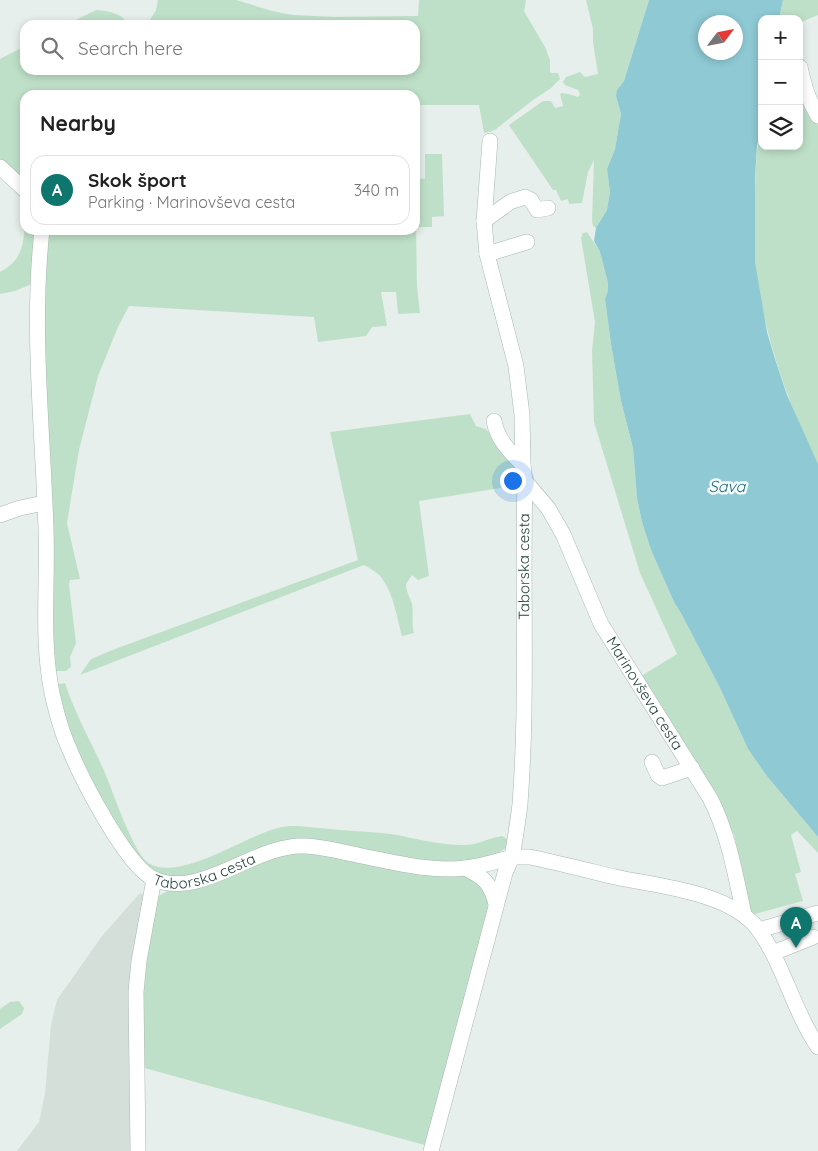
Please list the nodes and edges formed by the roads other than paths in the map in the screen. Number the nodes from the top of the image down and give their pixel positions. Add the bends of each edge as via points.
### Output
1 (803, 81) edge
2 (818, 116) edge
3 (490, 141) dead end
4 (0, 167) edge
5 (20, 185) edge
6 (548, 208) dead end
7 (484, 221) junction
8 (42, 235) edge
9 (527, 242) dead end
10 (487, 254) junction
11 (494, 421) dead end
12 (522, 465) junction
13 (525, 481) junction
14 (44, 503) junction
15 (0, 515) edge
16 (652, 762) dead end
17 (692, 768) junction
18 (512, 857) junction
19 (464, 868) junction
20 (154, 878) junction
21 (496, 904) junction
22 (818, 913) edge
23 (744, 914) junction
24 (759, 930) junction
25 (814, 938) dead end
26 (773, 953) junction
27 (818, 1047) edge
28 (138, 1151) edge
29 (431, 1151) edge

1 - 2 street via 810,104
3 - 7 street, Taborska cesta
4 - 5 street
6 - 7 street via 537,210 531,200 525,198 510,202
7 - 10 street, Taborska cesta
8 - 14 street via 37,341
9 - 10 street
10 - 12 street, Taborska cesta via 516,366 522,415
11 - 12 street via 498,434
12 - 13 street, Taborska cesta
13 - 17 street, Marinovševa cesta via 548,508 571,552 601,624
13 - 18 street, Taborska cesta via 522,756 520,805
14 - 15 street
14 - 20 street via 48,664 57,713 68,748 104,817 130,857
16 - 17 street via 662,778
17 - 23 street, Marinovševa cesta via 722,821
18 - 19 street, Taborska cesta
18 - 21 street
18 - 23 street via 530,857 696,894
19 - 20 street, Taborska cesta via 429,868 323,847 302,846 266,852 213,876 196,880 173,882
19 - 21 street via 486,881
20 - 28 street, Taborska cesta via 136,992
21 - 29 street
22 - 24 street
23 - 24 street
24 - 26 street
25 - 26 street
26 - 27 street

